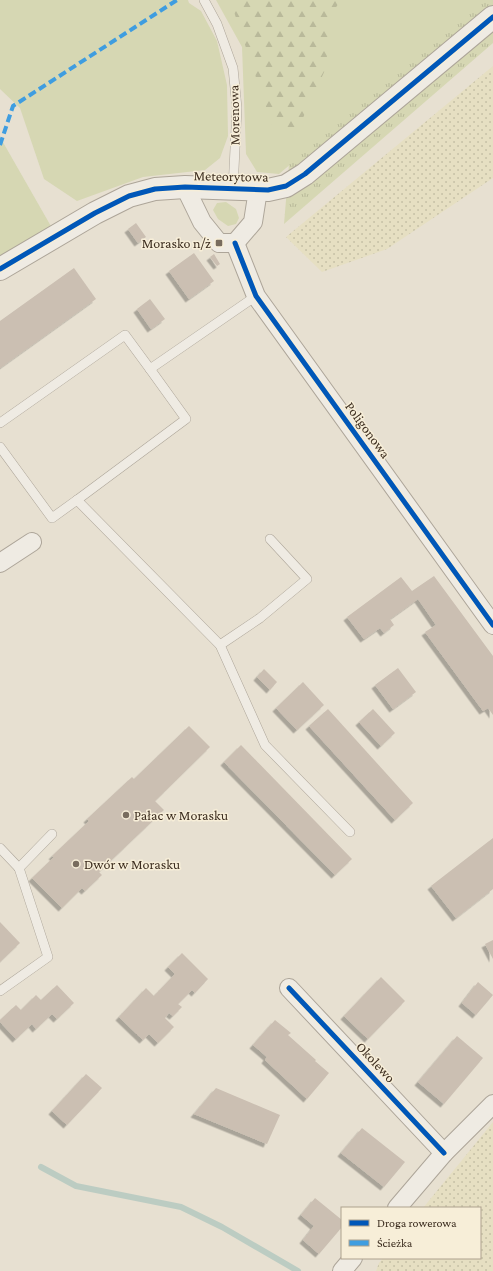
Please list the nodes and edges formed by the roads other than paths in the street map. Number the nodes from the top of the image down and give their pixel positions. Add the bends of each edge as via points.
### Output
1 (204, 0) edge
2 (493, 17) edge
3 (185, 187) junction
4 (233, 189) junction
5 (258, 190) junction
6 (235, 243) junction
7 (0, 269) edge
8 (256, 296) junction
9 (150, 369) junction
10 (0, 423) edge
11 (0, 447) edge
12 (77, 500) junction
13 (270, 539) dead end
14 (32, 542) dead end
15 (0, 563) edge
16 (493, 625) edge
17 (220, 645) junction
18 (350, 832) dead end
19 (52, 834) dead end
20 (0, 848) edge
21 (19, 868) junction
22 (290, 988) dead end
23 (0, 991) edge
24 (493, 1104) edge
25 (444, 1153) junction
26 (398, 1207) edge
27 (352, 1259) edge
28 (342, 1271) edge

1 - 4 lane, Morenowa via 217,24 233,68 237,108
2 - 5 street, Meteorytowa via 294,182 279,188
3 - 4 street, Meteorytowa
3 - 6 street via 202,222 219,243
3 - 7 street, Meteorytowa via 155,190 125,198
4 - 5 street, Meteorytowa
5 - 6 street via 253,222
6 - 8 street, Poligonowa
8 - 9 lane
8 - 16 street, Poligonowa
9 - 10 lane via 125,335
9 - 12 lane via 186,418
11 - 12 lane via 52,518
12 - 17 lane
13 - 17 lane via 307,579 260,618
14 - 15 street
17 - 18 lane via 265,745
19 - 21 lane
20 - 21 lane
21 - 23 lane via 48,957
22 - 25 street, Okolewo
24 - 25 street
25 - 26 street
27 - 28 street

